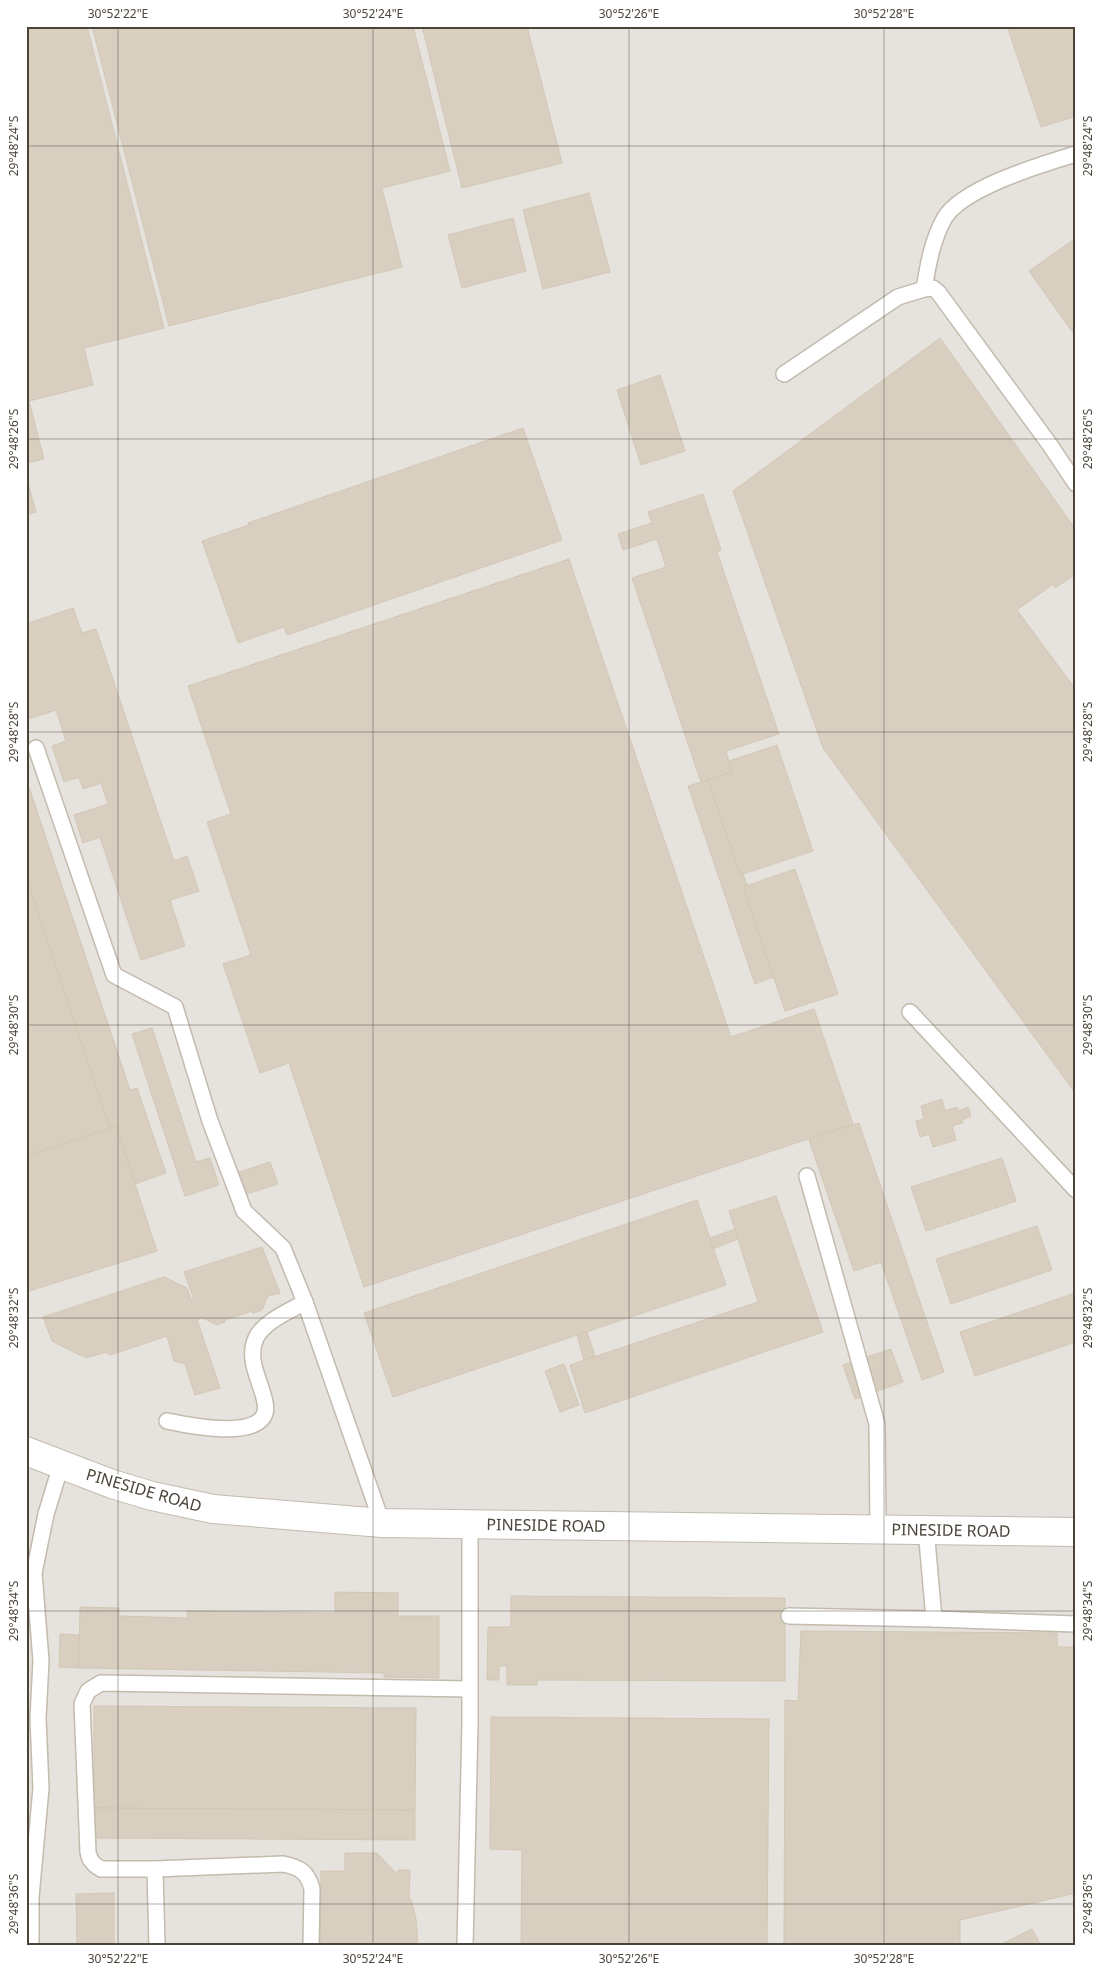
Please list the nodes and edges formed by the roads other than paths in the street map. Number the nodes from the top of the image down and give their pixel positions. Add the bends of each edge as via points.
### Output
1 (1076, 154) edge
2 (924, 289) junction
3 (784, 374) dead end
4 (1076, 484) edge
5 (36, 748) dead end
6 (910, 1012) dead end
7 (806, 1176) dead end
8 (1076, 1190) edge
9 (305, 1302) junction
10 (167, 1421) dead end
11 (26, 1451) edge
12 (61, 1465) junction
13 (382, 1523) junction
14 (470, 1524) junction
15 (878, 1529) junction
16 (926, 1530) junction
17 (1076, 1532) edge
18 (30, 1573) edge
19 (790, 1616) dead end
20 (934, 1619) junction
21 (1076, 1624) edge
22 (470, 1689) junction
23 (155, 1869) junction
24 (28, 1897) edge
25 (31, 1946) edge
26 (157, 1946) edge
27 (311, 1946) edge
28 (465, 1946) edge

1 - 2 lane via 1024,170 966,198 945,218 932,249
2 - 3 lane via 898,297
2 - 4 lane via 932,288 938,292
5 - 9 lane via 114,975 175,1007 210,1121 244,1211 284,1248
6 - 8 lane
7 - 15 lane via 877,1424
9 - 10 lane via 267,1325 256,1337 254,1365 266,1404 260,1420 248,1426 220,1430
9 - 13 lane
11 - 12 street, PINESIDE ROAD
12 - 13 street, PINESIDE ROAD via 152,1496 213,1509
12 - 18 lane
13 - 14 street, PINESIDE ROAD
14 - 15 street, PINESIDE ROAD
14 - 22 lane
15 - 16 street, PINESIDE ROAD
16 - 17 street, PINESIDE ROAD
16 - 20 lane
18 - 24 lane via 41,1661 38,1718 41,1788
19 - 20 lane
20 - 21 lane
22 - 23 lane via 101,1684 94,1687 88,1691 82,1704 85,1815 90,1859 101,1869
22 - 28 lane
23 - 26 lane
23 - 27 lane via 296,1866 305,1873 312,1889
24 - 25 lane

